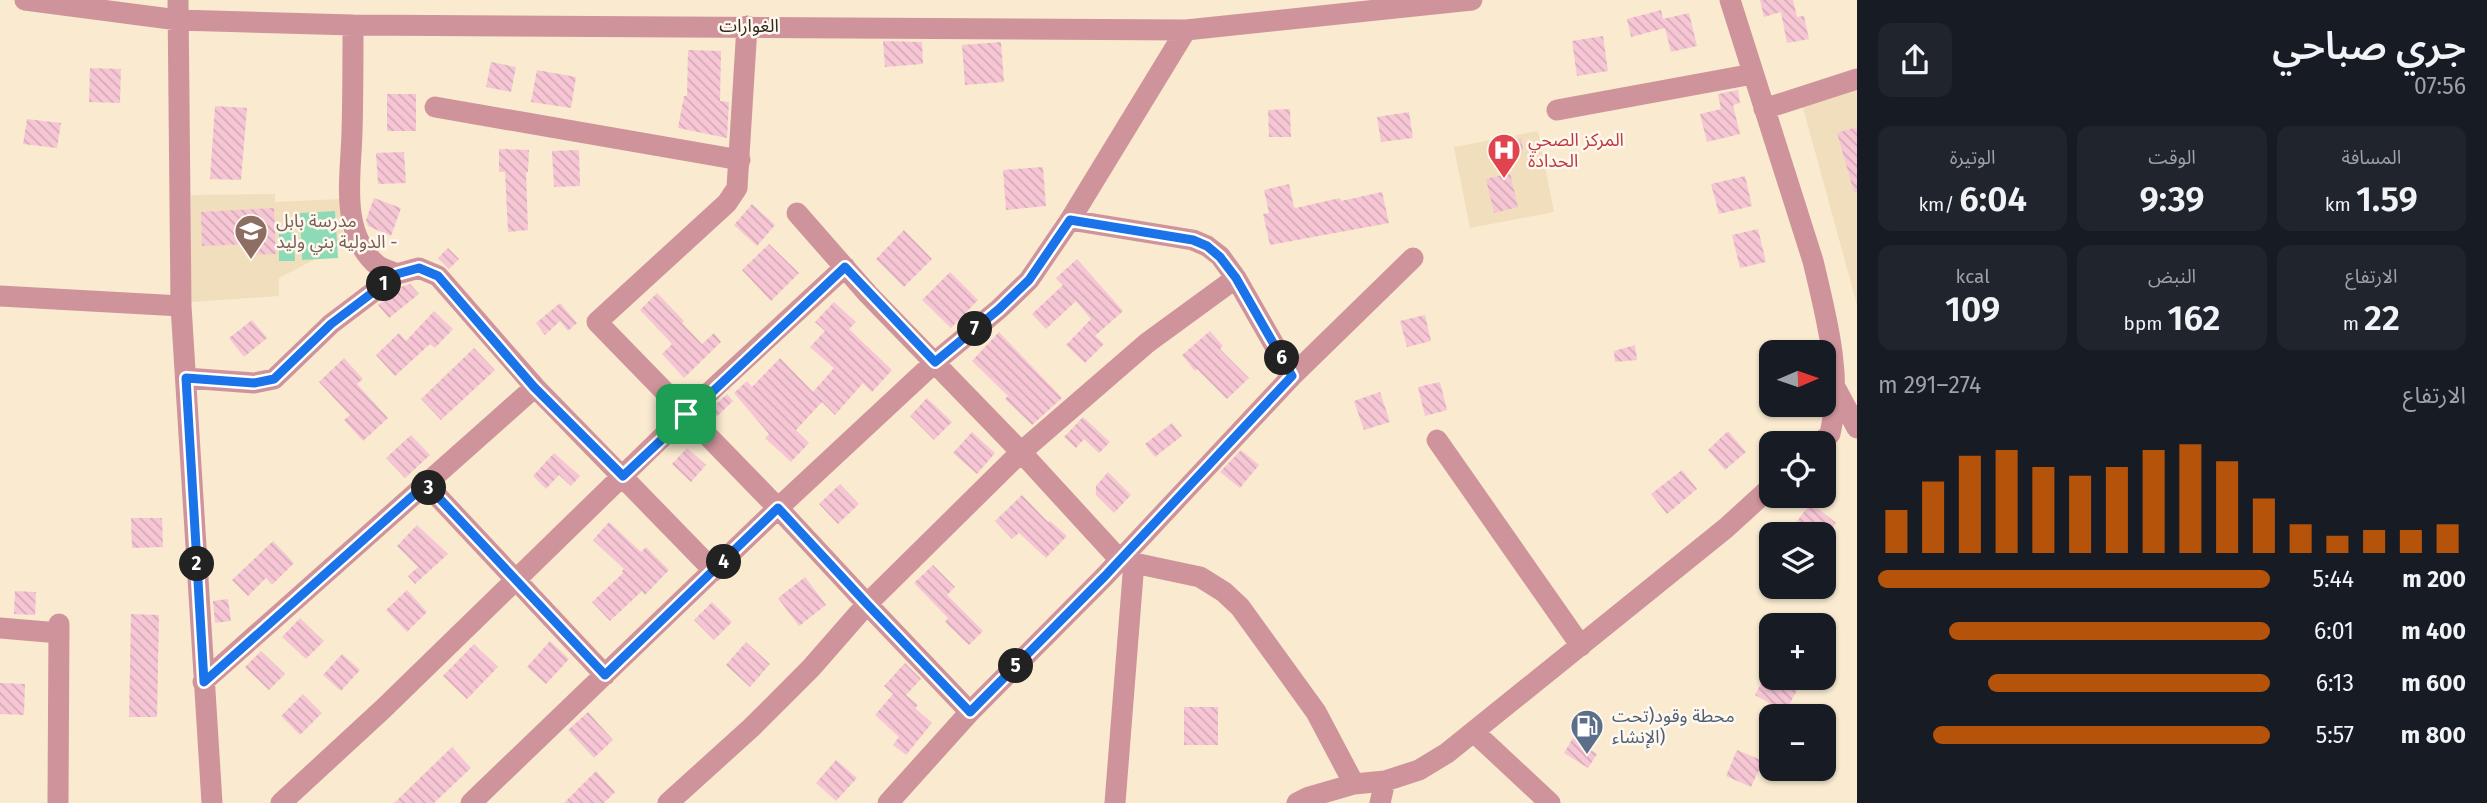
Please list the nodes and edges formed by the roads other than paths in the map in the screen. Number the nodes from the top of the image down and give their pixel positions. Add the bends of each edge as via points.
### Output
1 (26, 0) edge
2 (1472, 0) edge
3 (1730, 0) edge
4 (1318, 7) edge
5 (178, 10) edge
6 (353, 25) junction
7 (747, 26) junction
8 (1186, 30) junction
9 (1753, 74) junction
10 (1857, 79) edge
11 (435, 107) dead end
12 (1764, 108) junction
13 (1557, 110) dead end
14 (740, 160) junction
15 (797, 213) dead end
16 (1070, 220) junction
17 (1413, 258) dead end
18 (845, 267) junction
19 (397, 274) junction
20 (1236, 278) junction
21 (0, 296) edge
22 (181, 306) junction
23 (1829, 340) edge
24 (935, 362) junction
25 (1292, 376) junction
26 (186, 378) junction
27 (534, 387) junction
28 (1836, 388) edge
29 (686, 414) junction
30 (1857, 429) edge
31 (1437, 440) dead end
32 (1021, 452) junction
33 (623, 476) junction
34 (426, 484) junction
35 (1759, 498) edge
36 (778, 508) junction
37 (1127, 561) junction
38 (714, 571) junction
39 (516, 580) junction
40 (867, 604) junction
41 (0, 628) edge
42 (1581, 646) junction
43 (605, 675) junction
44 (204, 682) junction
45 (970, 712) junction
46 (1475, 733) junction
47 (1385, 780) junction
48 (1354, 785) junction
49 (58, 803) edge
50 (212, 803) edge
51 (281, 803) edge
52 (471, 803) edge
53 (668, 803) edge
54 (888, 803) edge
55 (1115, 803) edge
56 (1297, 803) edge
57 (1380, 803) edge
58 (1550, 803) edge

1 - 5 street, الغوارات
2 - 4 street, الغوارات
3 - 9 street
4 - 8 street, الغوارات
5 - 6 street, الغوارات
5 - 22 street
6 - 7 street, الغوارات
6 - 19 street via 348,163 353,225 361,245 378,266
7 - 8 street, الغوارات
7 - 14 street
8 - 16 street
9 - 12 street
9 - 13 street
10 - 12 street
11 - 14 street
12 - 23 street via 1813,261
14 - 29 street via 737,188 727,203 597,322
15 - 18 street
16 - 20 street via 1193,240 1220,257
16 - 24 street via 1029,280
17 - 25 street
18 - 24 street
18 - 29 street
19 - 26 street via 331,324 274,379 254,383
19 - 27 street via 419,268 438,276
20 - 25 street
20 - 32 street via 1146,343
21 - 22 street
22 - 26 street
24 - 32 street
24 - 36 street
25 - 37 street
26 - 44 street
27 - 33 street
27 - 34 street
28 - 30 street
29 - 33 street
29 - 36 street
31 - 42 street
32 - 37 street
32 - 40 street
33 - 38 street
33 - 39 street
34 - 39 street
34 - 44 street
35 - 42 street
36 - 38 street
36 - 40 street
37 - 45 street
37 - 48 street via 1200,577 1240,607 1316,712
37 - 55 street
38 - 43 street
39 - 43 street
39 - 51 street
40 - 45 street
40 - 53 street via 772,708
41 - 49 street via 59,628
42 - 46 street
43 - 52 street
44 - 50 street
45 - 54 street
46 - 47 street via 1419,770
46 - 58 street
47 - 48 street
47 - 57 street
48 - 56 street

